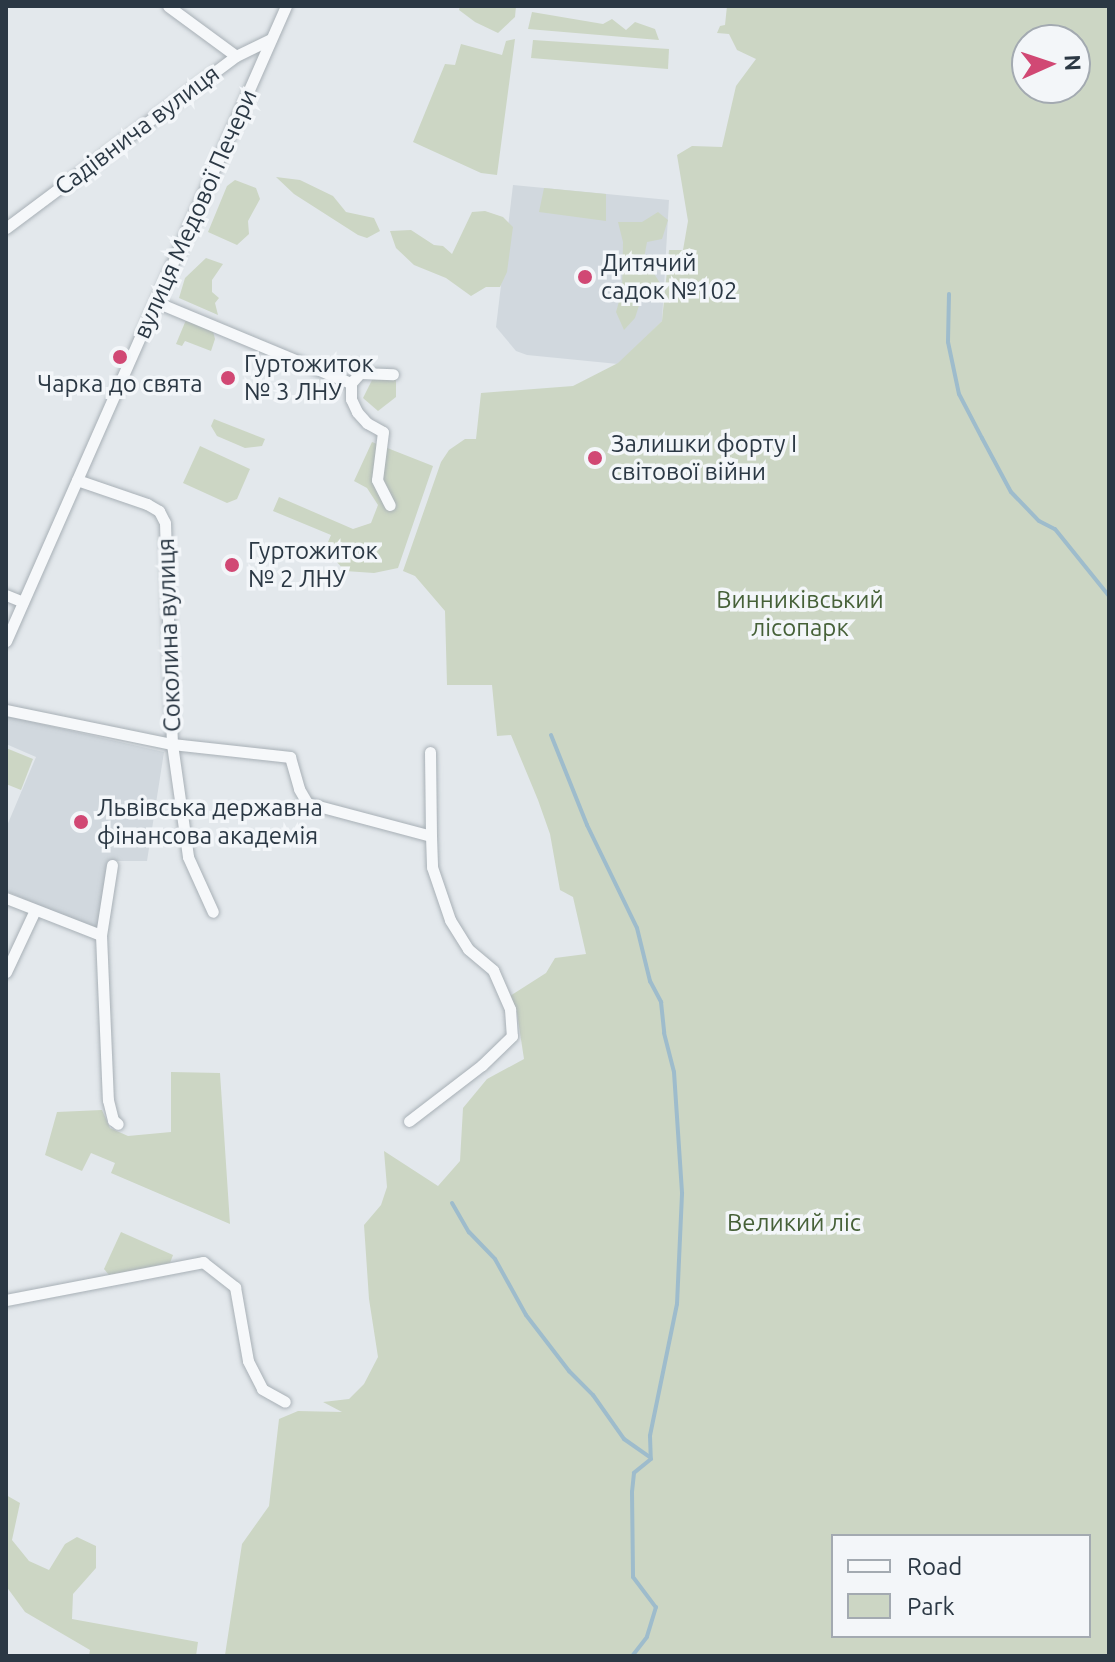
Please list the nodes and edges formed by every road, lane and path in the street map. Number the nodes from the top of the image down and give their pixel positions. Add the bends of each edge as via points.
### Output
1 (168, 6) edge
2 (286, 6) edge
3 (271, 39) junction
4 (236, 56) junction
5 (6, 228) edge
6 (156, 302) junction
7 (393, 374) dead end
8 (351, 383) junction
9 (77, 480) junction
10 (390, 505) dead end
11 (6, 595) edge
12 (23, 602) junction
13 (6, 641) edge
14 (6, 710) edge
15 (172, 744) junction
16 (430, 752) dead end
17 (431, 836) junction
18 (112, 865) dead end
19 (6, 898) edge
20 (35, 910) junction
21 (213, 912) dead end
22 (101, 935) junction
23 (6, 972) edge
24 (409, 1121) dead end
25 (118, 1124) dead end
26 (6, 1300) edge
27 (285, 1402) dead end

1 - 4 street
2 - 3 street, вулиця Медової Печери
3 - 4 street, Садівнича вулиця
3 - 6 street, вулиця Медової Печери
4 - 5 street, Садівнича вулиця
6 - 8 street
6 - 9 street, вулиця Медової Печери
7 - 8 street via 360,373
8 - 10 street via 357,412 383,432 377,480
9 - 12 street, вулиця Медової Печери
9 - 15 street, Соколина вулиця via 147,504 165,523
11 - 12 street
12 - 13 street, вулиця Медової Печери
14 - 15 street
15 - 17 street, Соколина вулиця via 290,757 307,803
15 - 21 street via 188,857
16 - 17 street
17 - 24 street via 432,867 450,920 468,949 493,970 510,1009 512,1036
18 - 22 street
19 - 20 street
20 - 22 street
20 - 23 street
22 - 25 street via 108,1100
26 - 27 street via 203,1262 235,1287 248,1361 262,1389

